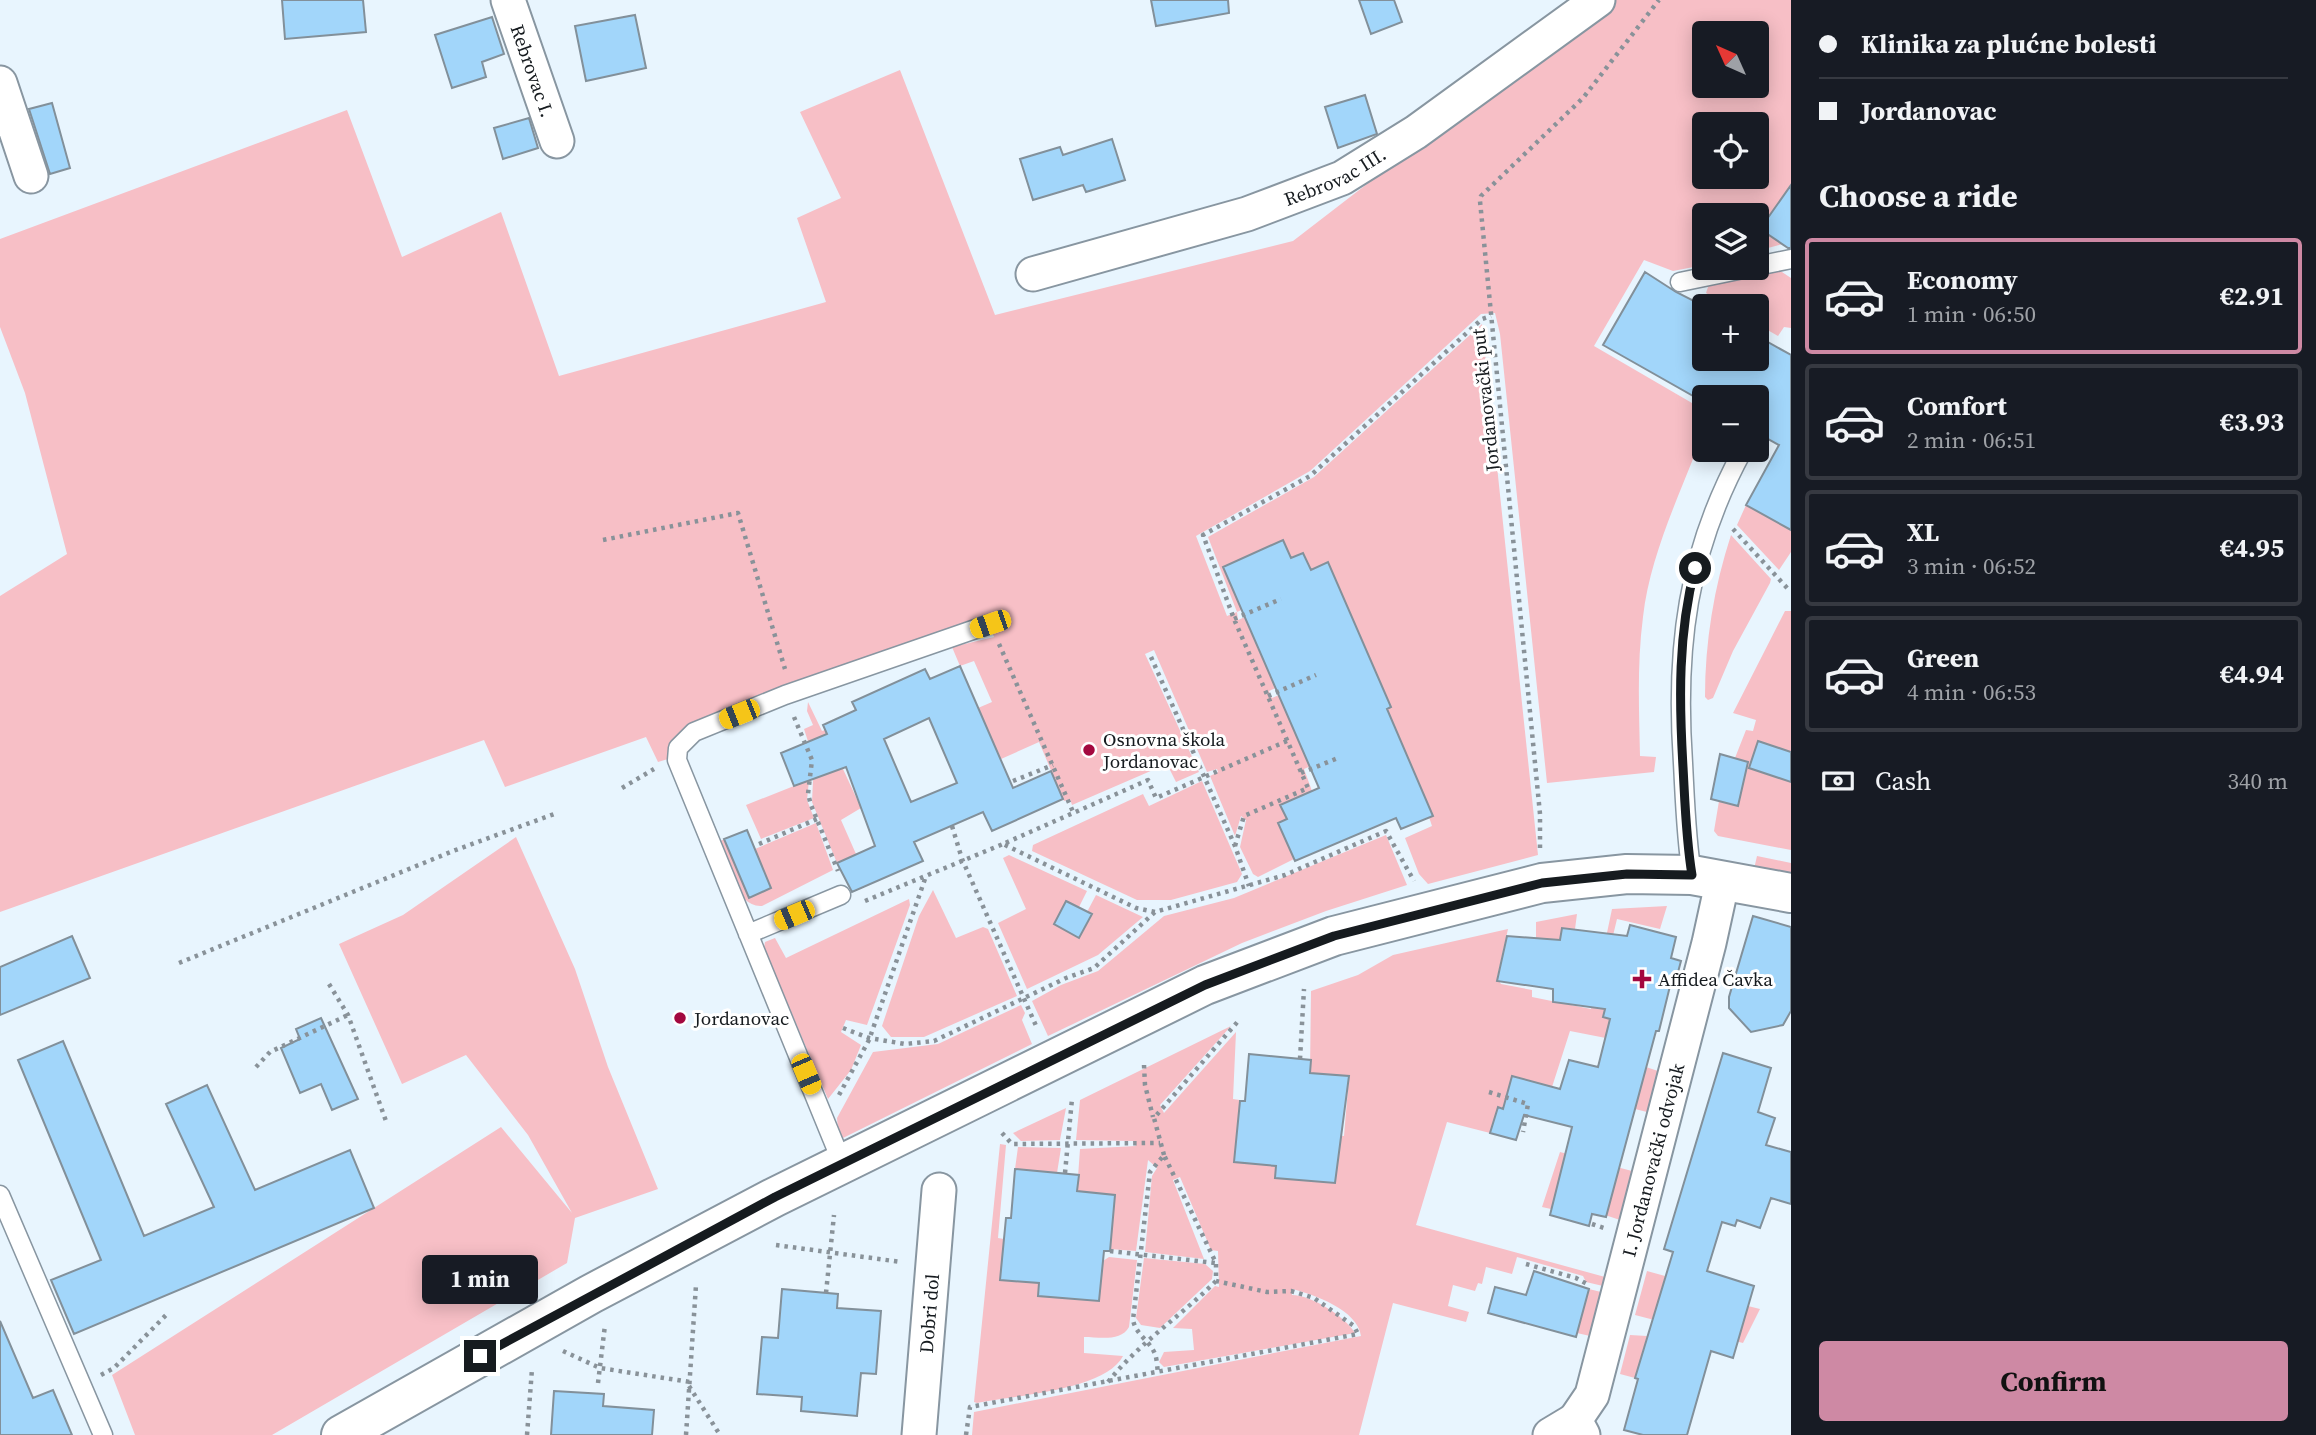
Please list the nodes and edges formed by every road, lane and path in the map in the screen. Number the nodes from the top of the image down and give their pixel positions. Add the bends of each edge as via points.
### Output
1 (508, 0) edge
2 (1598, 0) edge
3 (1659, 0) edge
4 (0, 83) edge
5 (557, 141) dead end
6 (31, 176) dead end
7 (1791, 259) edge
8 (1769, 264) edge
9 (1033, 274) dead end
10 (1692, 280) edge
11 (1680, 282) dead end
12 (1491, 316) junction
13 (1738, 462) edge
14 (1730, 526) dead end
15 (603, 540) dead end
16 (1789, 590) dead end
17 (1281, 599) dead end
18 (1234, 618) junction
19 (990, 624) joint
20 (1151, 657) dead end
21 (783, 663) dead end
22 (1316, 675) dead end
23 (785, 695) junction
24 (1268, 696) junction
25 (1287, 741) junction
26 (1338, 758) dead end
27 (677, 760) junction
28 (1052, 765) junction
29 (1301, 773) junction
30 (1203, 775) junction
31 (1013, 782) dead end
32 (622, 788) dead end
33 (557, 813) dead end
34 (1074, 814) junction
35 (817, 819) junction
36 (952, 826) dead end
37 (759, 844) dead end
38 (1003, 844) junction
39 (1235, 846) junction
40 (1540, 850) dead end
41 (961, 859) junction
42 (927, 875) junction
43 (1707, 877) junction
44 (1250, 886) junction
45 (1418, 891) dead end
46 (1791, 893) edge
47 (845, 894) junction
48 (1155, 912) junction
49 (748, 934) junction
50 (178, 963) dead end
51 (329, 984) dead end
52 (1304, 989) dead end
53 (1025, 998) junction
54 (348, 1015) junction
55 (1240, 1019) dead end
56 (843, 1028) dead end
57 (869, 1038) junction
58 (1041, 1039) dead end
59 (1300, 1059) dead end
60 (1144, 1065) dead end
61 (256, 1067) dead end
62 (1489, 1092) dead end
63 (1072, 1099) dead end
64 (1154, 1118) junction
65 (825, 1122) junction
66 (387, 1124) dead end
67 (1523, 1132) dead end
68 (1002, 1133) dead end
69 (1160, 1143) junction
70 (1068, 1146) junction
71 (1164, 1155) junction
72 (843, 1165) junction
73 (1065, 1173) dead end
74 (939, 1190) dead end
75 (0, 1195) edge
76 (835, 1215) dead end
77 (776, 1245) dead end
78 (1110, 1251) dead end
79 (830, 1254) junction
80 (1140, 1254) junction
81 (1216, 1263) junction
82 (1526, 1264) dead end
83 (933, 1265) junction
84 (1216, 1281) junction
85 (696, 1284) dead end
86 (1591, 1286) dead end
87 (826, 1293) dead end
88 (169, 1312) dead end
89 (603, 1321) dead end
90 (1146, 1342) junction
91 (563, 1351) dead end
92 (532, 1368) dead end
93 (600, 1368) junction
94 (1158, 1373) junction
95 (598, 1382) dead end
96 (1107, 1382) junction
97 (690, 1384) junction
98 (82, 1385) junction
99 (1569, 1430) edge
100 (103, 1435) edge
101 (341, 1435) edge
102 (527, 1435) edge
103 (686, 1435) edge
104 (720, 1435) edge
105 (919, 1435) edge
106 (966, 1435) edge

1 - 5 street, Rebrovac I.
2 - 9 street, Rebrovac III. via 1416,132 1342,178 1247,214
3 - 12 path, Jordanovački put via 1583,98 1481,196
4 - 6 street
7 - 8 lane
10 - 11 lane
12 - 18 path via 1482,319 1310,476 1203,535
12 - 40 path, Jordanovački put
13 - 43 lane via 1701,546 1682,638 1679,723
14 - 16 path
15 - 21 path via 738,513
17 - 18 path
18 - 24 path
19 - 23 lane
19 - 28 path
20 - 30 path
22 - 24 path
23 - 27 lane via 694,732 678,748
23 - 35 path via 811,760 808,794
24 - 25 path
25 - 29 path
25 - 30 path
26 - 29 path
27 - 32 path
27 - 49 lane
28 - 31 path
28 - 34 path
29 - 39 path via 1308,788 1244,816
30 - 34 path via 1156,798 1148,780
30 - 39 path
33 - 50 path
34 - 38 path
35 - 37 path
35 - 47 path
36 - 41 path
38 - 41 path
38 - 48 path via 1136,908
39 - 44 path
41 - 42 path
41 - 53 path
42 - 47 path
42 - 57 path
43 - 46 main road
43 - 72 main road via 1627,874 1542,883 1334,936 1205,985
43 - 99 street, I. Jordanovački odvojak via 1709,943 1592,1395
44 - 45 path via 1386,831
44 - 48 path
47 - 49 lane
48 - 53 path via 1094,968
49 - 65 lane
51 - 54 path
52 - 59 path
53 - 57 path via 934,1041 905,1044
53 - 58 path
54 - 61 path via 270,1052
54 - 66 path
55 - 64 path
56 - 57 path
57 - 65 path
60 - 64 path
62 - 67 path via 1528,1104
63 - 70 path
64 - 69 path
65 - 72 lane
68 - 70 path via 1012,1144
69 - 70 path
69 - 71 path
70 - 73 path
71 - 80 path via 1150,1172
71 - 81 path
72 - 101 main road via 591,1294
74 - 83 street, Dobri dol
75 - 98 lane
76 - 79 path
77 - 79 path
78 - 80 path
79 - 83 path
79 - 87 path
80 - 81 path
80 - 90 path via 1133,1320
81 - 84 path
82 - 86 path
83 - 105 street, Dobri dol
84 - 90 path
84 - 94 path via 1314,1298 1354,1326 1357,1335
85 - 97 path
88 - 98 path via 114,1368
89 - 93 path via 607,1329
90 - 94 path via 1155,1354
90 - 96 path
91 - 93 path
92 - 102 path
93 - 95 path
93 - 97 path
94 - 96 path
96 - 106 path via 970,1407
97 - 103 path
97 - 104 path
98 - 100 lane

